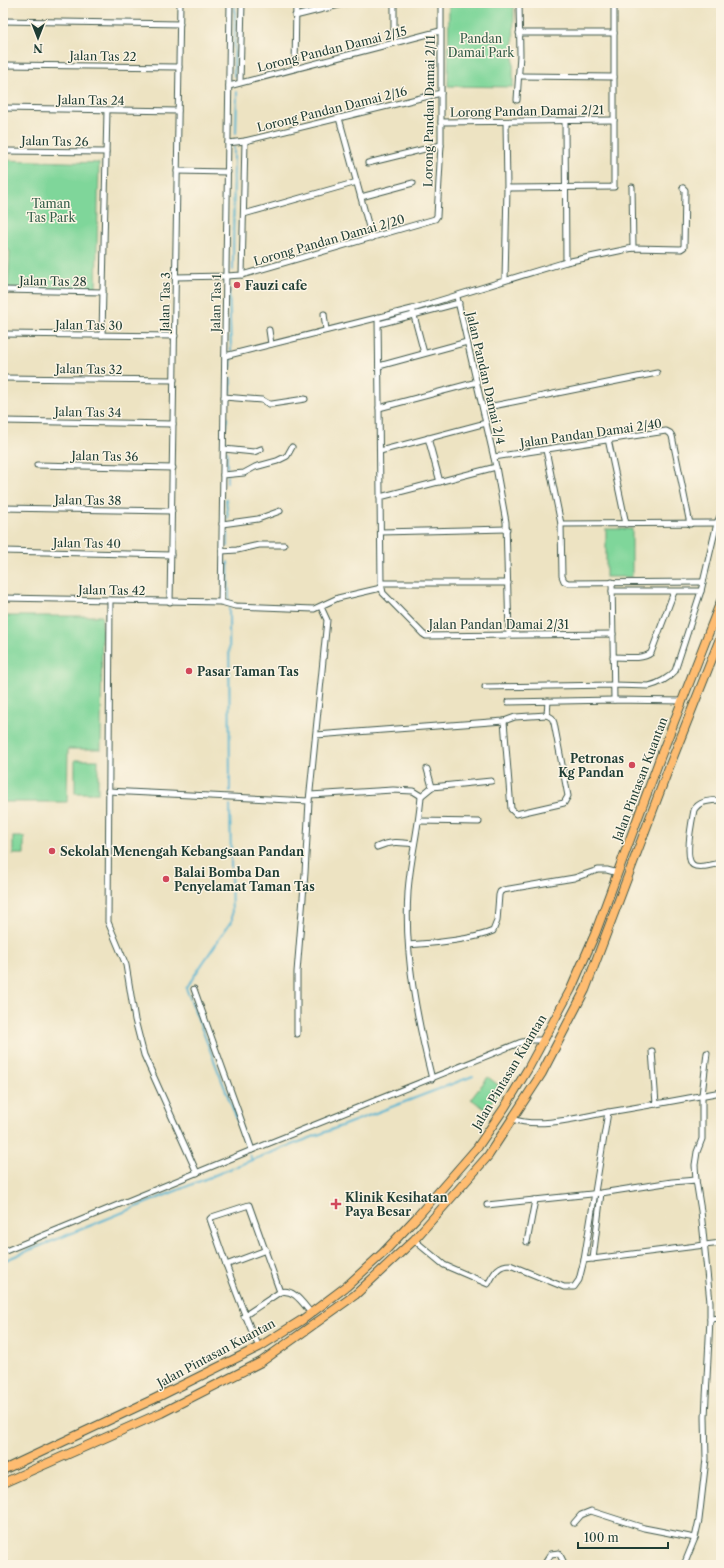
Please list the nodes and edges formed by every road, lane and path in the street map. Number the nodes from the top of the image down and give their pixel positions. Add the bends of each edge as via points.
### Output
1 (180, 3) edge
2 (230, 3) edge
3 (242, 3) edge
4 (296, 3) edge
5 (347, 3) edge
6 (394, 3) edge
7 (441, 3) edge
8 (519, 3) edge
9 (614, 3) edge
10 (295, 16) junction
11 (3, 21) edge
12 (180, 24) junction
13 (440, 31) junction
14 (519, 33) junction
15 (614, 33) junction
16 (394, 43) junction
17 (3, 65) edge
18 (179, 67) junction
19 (295, 68) junction
20 (519, 76) junction
21 (614, 77) junction
22 (240, 82) junction
23 (229, 86) junction
24 (441, 93) junction
25 (517, 100) dead end
26 (3, 108) edge
27 (107, 110) junction
28 (178, 111) junction
29 (339, 118) junction
30 (614, 120) junction
31 (565, 121) junction
32 (441, 122) junction
33 (506, 122) junction
34 (244, 141) junction
35 (228, 143) junction
36 (441, 145) junction
37 (3, 151) edge
38 (106, 152) junction
39 (368, 163) dead end
40 (177, 172) junction
41 (228, 172) junction
42 (357, 182) junction
43 (413, 184) dead end
44 (565, 187) junction
45 (632, 187) dead end
46 (507, 188) junction
47 (683, 188) dead end
48 (361, 197) junction
49 (244, 214) junction
50 (435, 219) joint
51 (372, 238) junction
52 (633, 248) junction
53 (566, 262) junction
54 (242, 275) junction
55 (226, 276) junction
56 (176, 277) junction
57 (504, 280) junction
58 (3, 290) edge
59 (103, 292) junction
60 (457, 297) junction
61 (458, 303) junction
62 (413, 312) junction
63 (324, 314) dead end
64 (378, 317) junction
65 (379, 324) junction
66 (269, 330) dead end
67 (326, 330) junction
68 (3, 334) edge
69 (102, 335) junction
70 (175, 336) junction
71 (467, 342) junction
72 (271, 344) junction
73 (424, 352) junction
74 (225, 356) junction
75 (379, 366) junction
76 (657, 373) dead end
77 (3, 378) edge
78 (174, 380) junction
79 (477, 382) junction
80 (224, 397) junction
81 (305, 399) dead end
82 (379, 408) junction
83 (482, 408) junction
84 (3, 421) edge
85 (486, 423) junction
86 (173, 424) junction
87 (428, 438) junction
88 (608, 439) junction
89 (292, 447) dead end
90 (224, 449) junction
91 (261, 449) dead end
92 (546, 450) junction
93 (380, 451) junction
94 (494, 457) junction
95 (36, 465) dead end
96 (496, 467) junction
97 (172, 468) junction
98 (223, 475) junction
99 (440, 482) junction
100 (380, 497) junction
101 (3, 508) edge
102 (172, 511) junction
103 (280, 511) dead end
104 (721, 514) edge
105 (717, 523) junction
106 (222, 524) junction
107 (562, 524) junction
108 (626, 524) junction
109 (690, 524) junction
110 (507, 530) junction
111 (381, 532) junction
112 (284, 545) dead end
113 (3, 551) edge
114 (222, 551) junction
115 (171, 555) junction
116 (612, 582) junction
117 (703, 582) junction
118 (508, 583) junction
119 (381, 585) junction
120 (701, 591) junction
121 (612, 592) junction
122 (674, 592) junction
123 (3, 598) edge
124 (110, 600) junction
125 (721, 601) edge
126 (170, 602) junction
127 (221, 602) junction
128 (321, 607) junction
129 (613, 634) junction
130 (509, 635) junction
131 (721, 636) edge
132 (613, 657) junction
133 (614, 685) junction
134 (485, 688) dead end
135 (614, 700) junction
136 (548, 701) junction
137 (683, 701) junction
138 (508, 702) dead end
139 (547, 715) junction
140 (504, 721) junction
141 (316, 735) junction
142 (427, 769) dead end
143 (491, 781) dead end
144 (432, 787) junction
145 (108, 791) junction
146 (421, 796) junction
147 (309, 798) junction
148 (721, 800) edge
149 (419, 821) junction
150 (479, 822) dead end
151 (414, 844) junction
152 (377, 847) dead end
153 (721, 863) edge
154 (618, 873) junction
155 (408, 945) junction
156 (194, 989) dead end
157 (297, 1034) dead end
158 (544, 1040) junction
159 (652, 1051) dead end
160 (707, 1053) dead end
161 (432, 1079) junction
162 (721, 1092) edge
163 (702, 1095) junction
164 (656, 1104) junction
165 (608, 1112) junction
166 (512, 1119) junction
167 (252, 1150) junction
168 (197, 1172) junction
169 (696, 1180) junction
170 (598, 1194) junction
171 (535, 1200) junction
172 (487, 1205) dead end
173 (414, 1240) junction
174 (527, 1242) dead end
175 (721, 1243) edge
176 (703, 1246) junction
177 (266, 1250) junction
178 (3, 1252) edge
179 (592, 1259) junction
180 (584, 1260) junction
181 (226, 1265) junction
182 (280, 1292) junction
183 (311, 1313) junction
184 (244, 1316) junction
185 (721, 1318) edge
186 (710, 1320) junction
187 (259, 1347) junction
188 (3, 1470) edge
189 (3, 1483) edge
190 (574, 1522) dead end
191 (695, 1538) junction
192 (3, 1560) edge
193 (5, 1565) edge
194 (544, 1565) edge
195 (565, 1565) edge
196 (684, 1565) edge

1 - 12 street, Jalan Tas 3
2 - 23 street, Jalan Tas 1
3 - 22 street
4 - 10 street
5 - 10 street
6 - 16 street
7 - 13 street, Lorong Pandan Damai 2/11
8 - 14 street
9 - 15 street
10 - 19 street
11 - 12 street
12 - 18 street, Jalan Tas 3
13 - 16 street, Lorong Pandan Damai 2/15
13 - 24 street, Lorong Pandan Damai 2/11
14 - 15 street
14 - 20 street
15 - 21 street
16 - 19 street, Lorong Pandan Damai 2/15
17 - 18 street, Jalan Tas 22
18 - 28 street, Jalan Tas 3
19 - 22 street, Lorong Pandan Damai 2/15
20 - 21 street
20 - 25 street
21 - 30 street
22 - 23 street, Lorong Pandan Damai 2/15
23 - 35 street, Jalan Tas 1
24 - 29 street, Lorong Pandan Damai 2/16
24 - 32 street, Lorong Pandan Damai 2/11
26 - 27 street, Jalan Tas 24
27 - 28 street, Jalan Tas 24
27 - 38 street
28 - 40 street, Jalan Tas 3
29 - 34 street, Lorong Pandan Damai 2/16
29 - 42 street
30 - 31 street, Lorong Pandan Damai 2/21
30 - 44 street via 614,188
31 - 33 street, Lorong Pandan Damai 2/21
31 - 44 street
32 - 33 street, Lorong Pandan Damai 2/21
32 - 36 street, Lorong Pandan Damai 2/11
33 - 46 street
34 - 35 street, Lorong Pandan Damai 2/16
34 - 49 street
35 - 41 street, Jalan Tas 1
36 - 39 street
36 - 50 street, Lorong Pandan Damai 2/11
37 - 38 street, Jalan Tas 26
38 - 59 street
40 - 41 street
40 - 56 street, Jalan Tas 3
41 - 55 street, Jalan Tas 1
42 - 48 street
42 - 49 street
43 - 48 street
44 - 46 street
44 - 53 street
45 - 52 street
46 - 57 street
47 - 52 street via 683,248
48 - 51 street
49 - 54 street
50 - 51 street, Lorong Pandan Damai 2/20
51 - 54 street, Lorong Pandan Damai 2/20
52 - 53 street
53 - 57 street
54 - 55 street, Lorong Pandan Damai 2/20
55 - 56 street, Lorong Pandan Damai 2/20
55 - 74 street, Jalan Tas 1
56 - 70 street, Jalan Tas 3
57 - 60 street
58 - 59 street, Jalan Tas 28
59 - 69 street
60 - 61 street, Jalan Pandan Damai 2/4
60 - 62 street
61 - 62 street, Jalan Pandan Damai 2/4
61 - 71 street, Jalan Pandan Damai 2/4
62 - 64 street
62 - 65 street, Jalan Pandan Damai 2/4
62 - 73 street
63 - 67 street
64 - 65 street
64 - 67 street
65 - 75 street
66 - 72 street
67 - 72 street
68 - 69 street, Jalan Tas 30
69 - 70 street, Jalan Tas 30
70 - 78 street, Jalan Tas 3
71 - 73 street
71 - 79 street, Jalan Pandan Damai 2/4
72 - 74 street
73 - 75 street
74 - 80 street, Jalan Tas 1
75 - 82 street
76 - 83 street
77 - 78 street, Jalan Tas 32
78 - 86 street, Jalan Tas 3
79 - 82 street
79 - 83 street, Jalan Pandan Damai 2/4
80 - 81 street via 262,400 268,404
80 - 90 street, Jalan Tas 1
82 - 93 street
83 - 85 street, Jalan Pandan Damai 2/4
84 - 86 street, Jalan Tas 34
85 - 87 street
85 - 94 street, Jalan Pandan Damai 2/4
86 - 97 street, Jalan Tas 3
87 - 93 street
87 - 99 street
88 - 92 street, Jalan Pandan Damai 2/40
88 - 108 street
88 - 109 street, Jalan Pandan Damai 2/40 via 666,431 670,433
89 - 98 street via 287,456 277,461 244,472
90 - 91 street via 254,452
90 - 98 street, Jalan Tas 1
92 - 94 street, Jalan Pandan Damai 2/40
92 - 107 street
93 - 100 street
94 - 96 street, Jalan Pandan Damai 2/4
95 - 97 street, Jalan Tas 36
96 - 99 street
96 - 110 street, Jalan Pandan Damai 2/4
97 - 102 street, Jalan Tas 3
98 - 106 street, Jalan Tas 1
99 - 100 street
100 - 111 street
101 - 102 street, Jalan Tas 38
102 - 115 street, Jalan Tas 3
103 - 106 street via 258,519
104 - 105 street
105 - 109 street
105 - 117 street
106 - 114 street, Jalan Tas 1
107 - 108 street
107 - 116 street via 564,581
108 - 109 street
110 - 111 street
110 - 118 street, Jalan Pandan Damai 2/4
111 - 119 street
112 - 114 street via 259,545
113 - 115 street, Jalan Tas 40
114 - 127 street, Jalan Tas 1
115 - 126 street, Jalan Tas 3
116 - 117 street
116 - 121 street
117 - 120 street
118 - 119 street
118 - 130 street, Jalan Pandan Damai 2/4
119 - 128 street via 338,598
119 - 130 street, Jalan Pandan Damai 2/31 via 383,593 426,636
120 - 122 street
120 - 133 street via 675,671 654,685
121 - 122 street
121 - 129 street
122 - 132 street via 651,653 642,657
123 - 124 street, Jalan Tas 42
124 - 126 street, Jalan Tas 42
124 - 145 street
125 - 137 highway, Jalan Pintasan Kuantan
126 - 127 street, Jalan Tas 42
127 - 128 street, Jalan Tas 42 via 235,606 304,609
128 - 141 street via 327,620
129 - 130 street, Jalan Pandan Damai 2/31
129 - 132 street
131 - 166 highway, Jalan Pintasan Kuantan via 585,990 542,1073
132 - 133 street
133 - 134 street
133 - 135 street
135 - 136 street
135 - 137 street
136 - 138 street
136 - 139 street
137 - 154 highway, Jalan Pintasan Kuantan
139 - 140 street via 515,717
139 - 140 street via 554,722 568,796 564,803 516,814 511,809
140 - 141 street
141 - 147 street
142 - 144 street
143 - 144 street
144 - 146 street
145 - 147 street
145 - 168 street via 109,927 126,965 136,1026 144,1055
146 - 147 street via 413,791 394,790
146 - 149 street
147 - 157 street via 297,972
148 - 153 street via 696,806 689,860 692,865 698,867
149 - 150 street
149 - 151 street
151 - 152 street via 388,842
151 - 155 street via 408,893
154 - 155 street via 598,870 574,878 503,890 498,895 494,931
154 - 158 highway, Jalan Pintasan Kuantan via 571,989
155 - 161 street via 420,1029
156 - 167 street
158 - 161 street via 519,1043
158 - 183 highway, Jalan Pintasan Kuantan via 505,1107 477,1148 383,1253 347,1286
159 - 164 street
160 - 163 street
161 - 167 street
162 - 163 street
163 - 164 street
163 - 169 street via 702,1135 696,1158
164 - 165 street
165 - 166 street via 535,1123 523,1123
165 - 170 street
166 - 173 highway, Jalan Pintasan Kuantan via 488,1156
167 - 168 street
168 - 178 street
169 - 170 street
169 - 176 street
170 - 171 street
170 - 179 street
170 - 180 street
171 - 172 street
171 - 174 street
173 - 180 street via 444,1264 488,1284 497,1269 510,1265 555,1284 574,1287 579,1280
173 - 189 highway, Jalan Pintasan Kuantan via 355,1295 261,1362 161,1413
175 - 176 street
176 - 179 street
176 - 186 street
177 - 181 street
177 - 181 street via 249,1205 212,1217 210,1219
177 - 182 street
179 - 180 street
181 - 184 street
182 - 183 street via 293,1293
182 - 184 street
183 - 187 highway, Jalan Pintasan Kuantan
184 - 187 street
185 - 186 street
186 - 191 street via 706,1459
187 - 188 highway, Jalan Pintasan Kuantan
190 - 191 street via 591,1511 644,1528
191 - 196 street
192 - 193 street
194 - 195 street via 551,1554 557,1552

